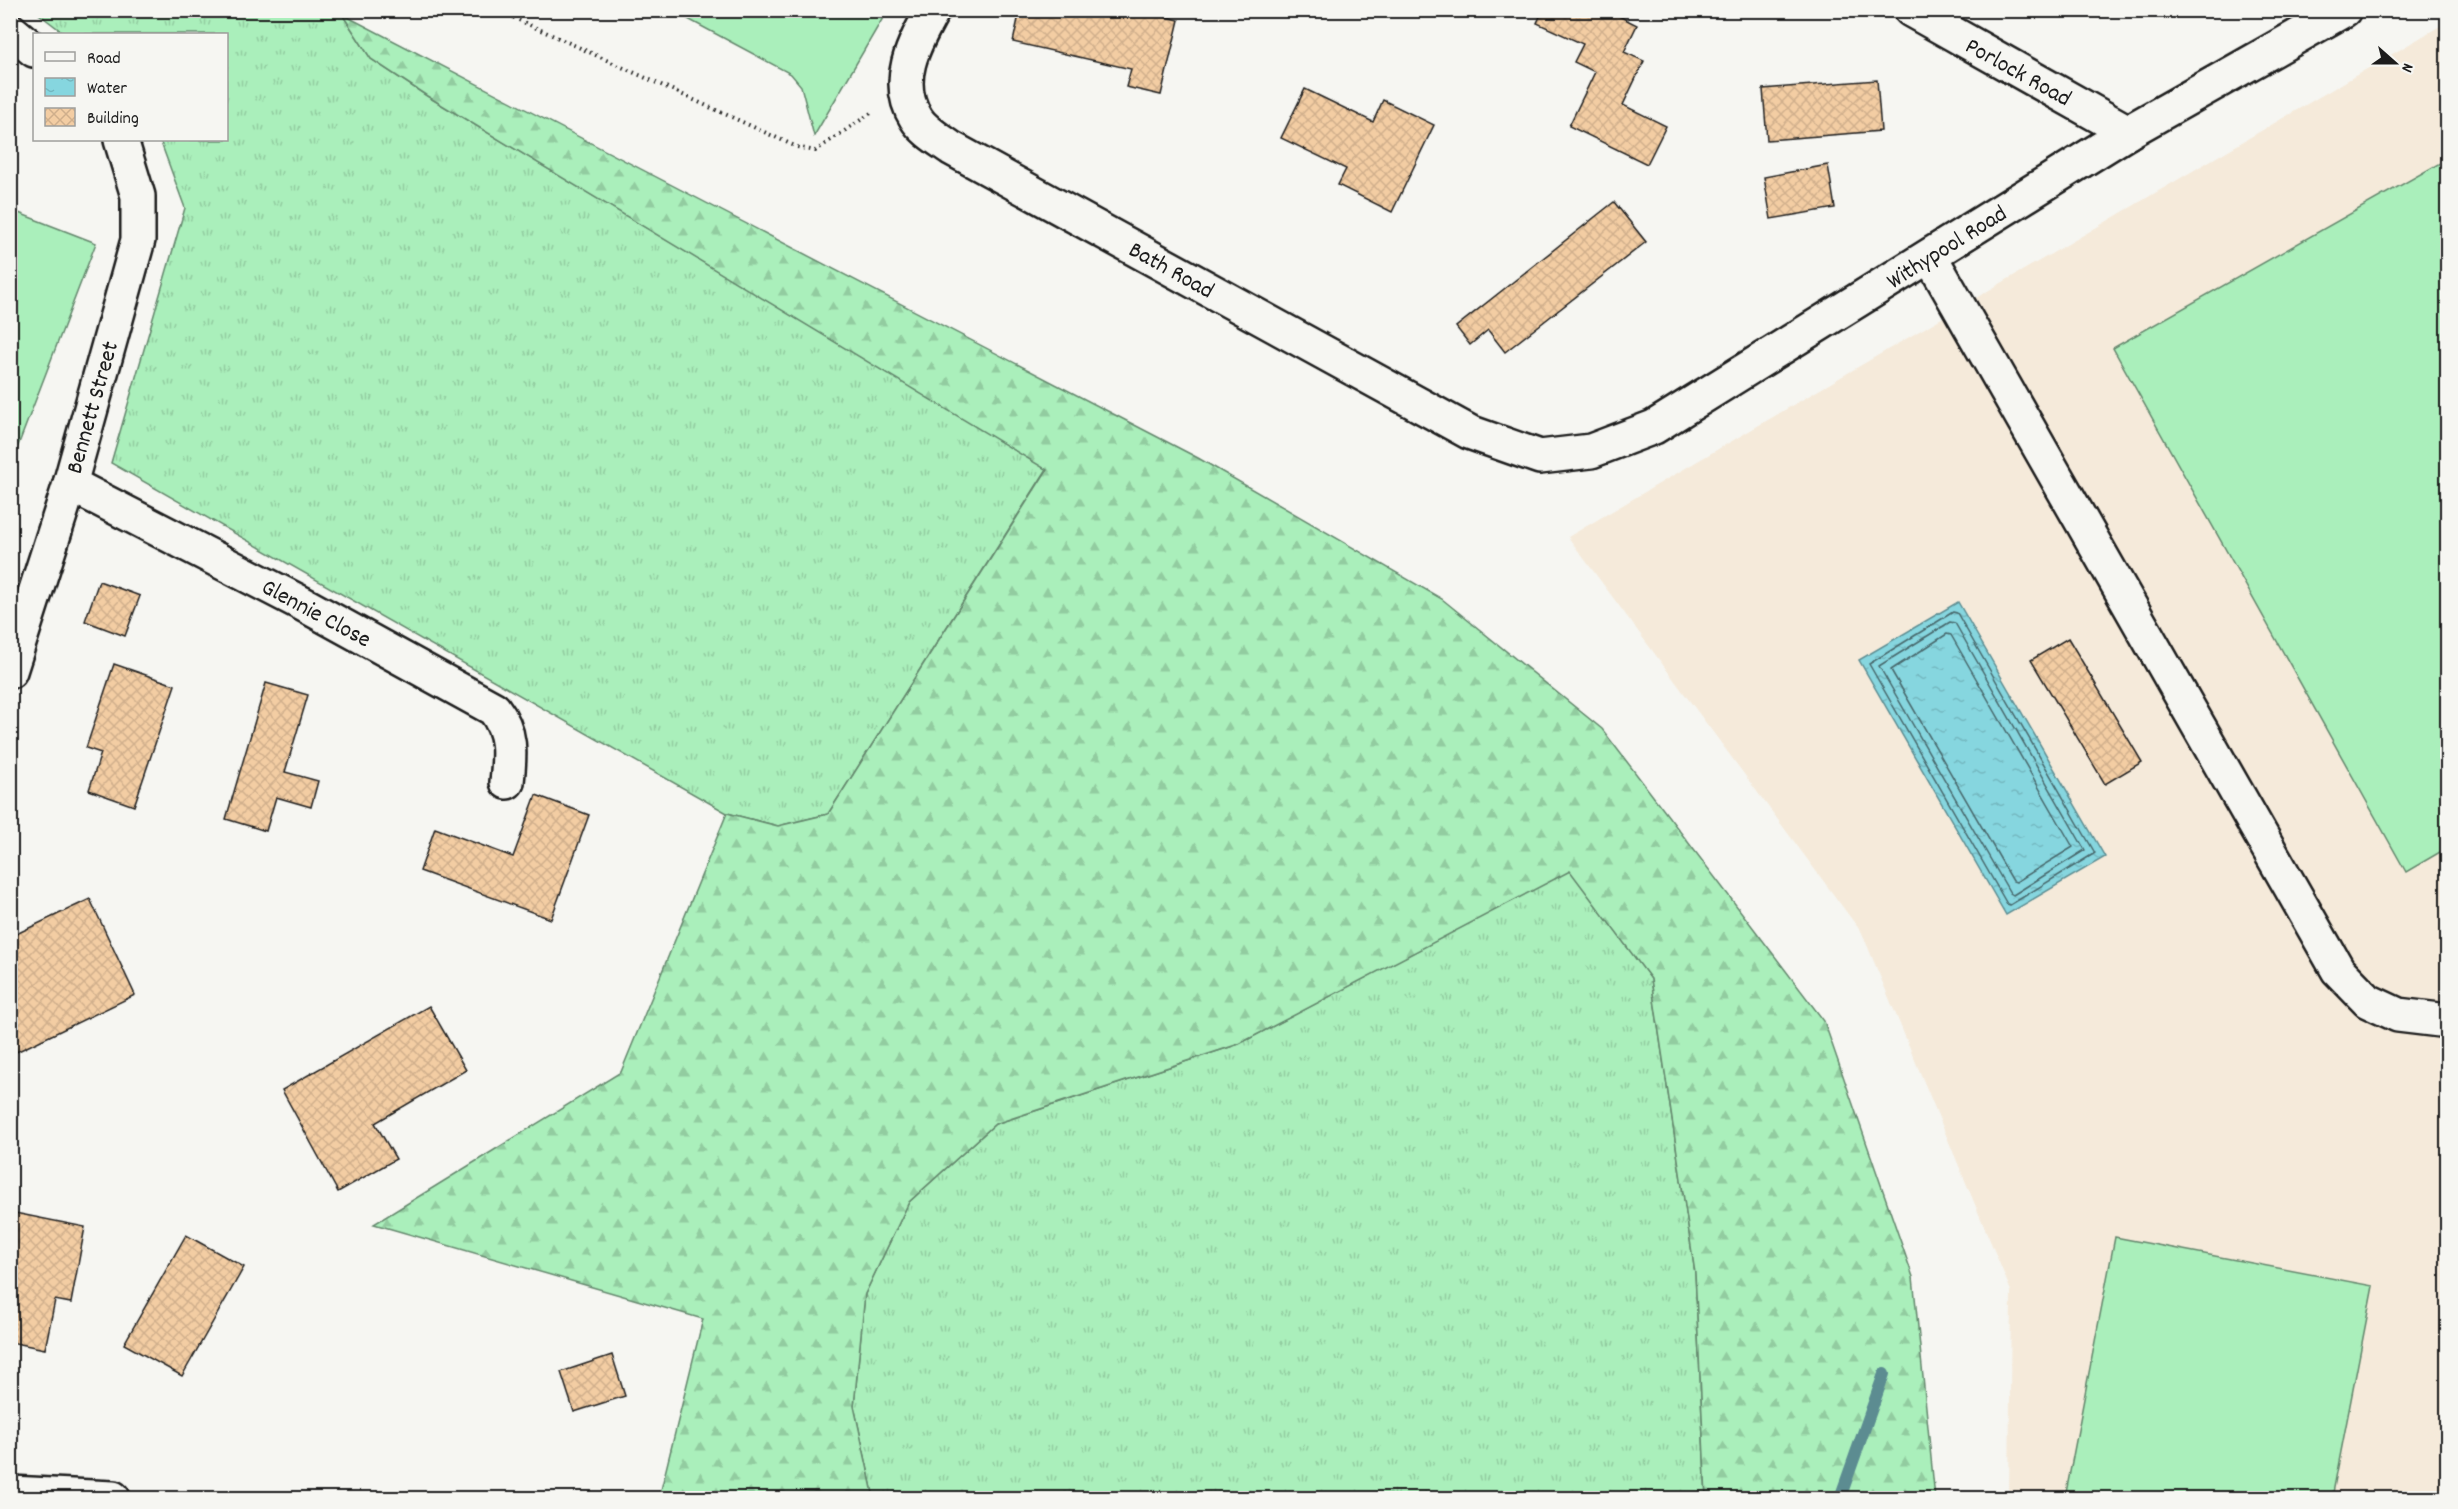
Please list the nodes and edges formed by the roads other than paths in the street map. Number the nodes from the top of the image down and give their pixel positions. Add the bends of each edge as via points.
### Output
1 (933, 10) edge
2 (1911, 10) edge
3 (2344, 10) edge
4 (10, 30) edge
5 (33, 49) edge
6 (2128, 132) junction
7 (121, 141) edge
8 (1930, 256) junction
9 (1540, 457) joint
10 (70, 484) junction
11 (10, 671) edge
12 (507, 782) dead end
13 (2448, 1021) edge
14 (10, 1493) edge
15 (113, 1498) edge

1 - 9 street, Bath Road via 912,48 904,90 916,120 951,148 1469,432
2 - 6 street, Porlock Road
3 - 6 street, Withypool Road
4 - 5 street
6 - 8 street, Withypool Road
7 - 10 street, Bennett Street via 138,195 138,240
8 - 9 street, Withypool Road via 1654,427 1591,451
8 - 13 street via 2338,970 2368,1001 2398,1015
10 - 11 street, Bennett Street
10 - 12 street, Glennie Close via 313,609 494,709 504,723 509,741
14 - 15 street

